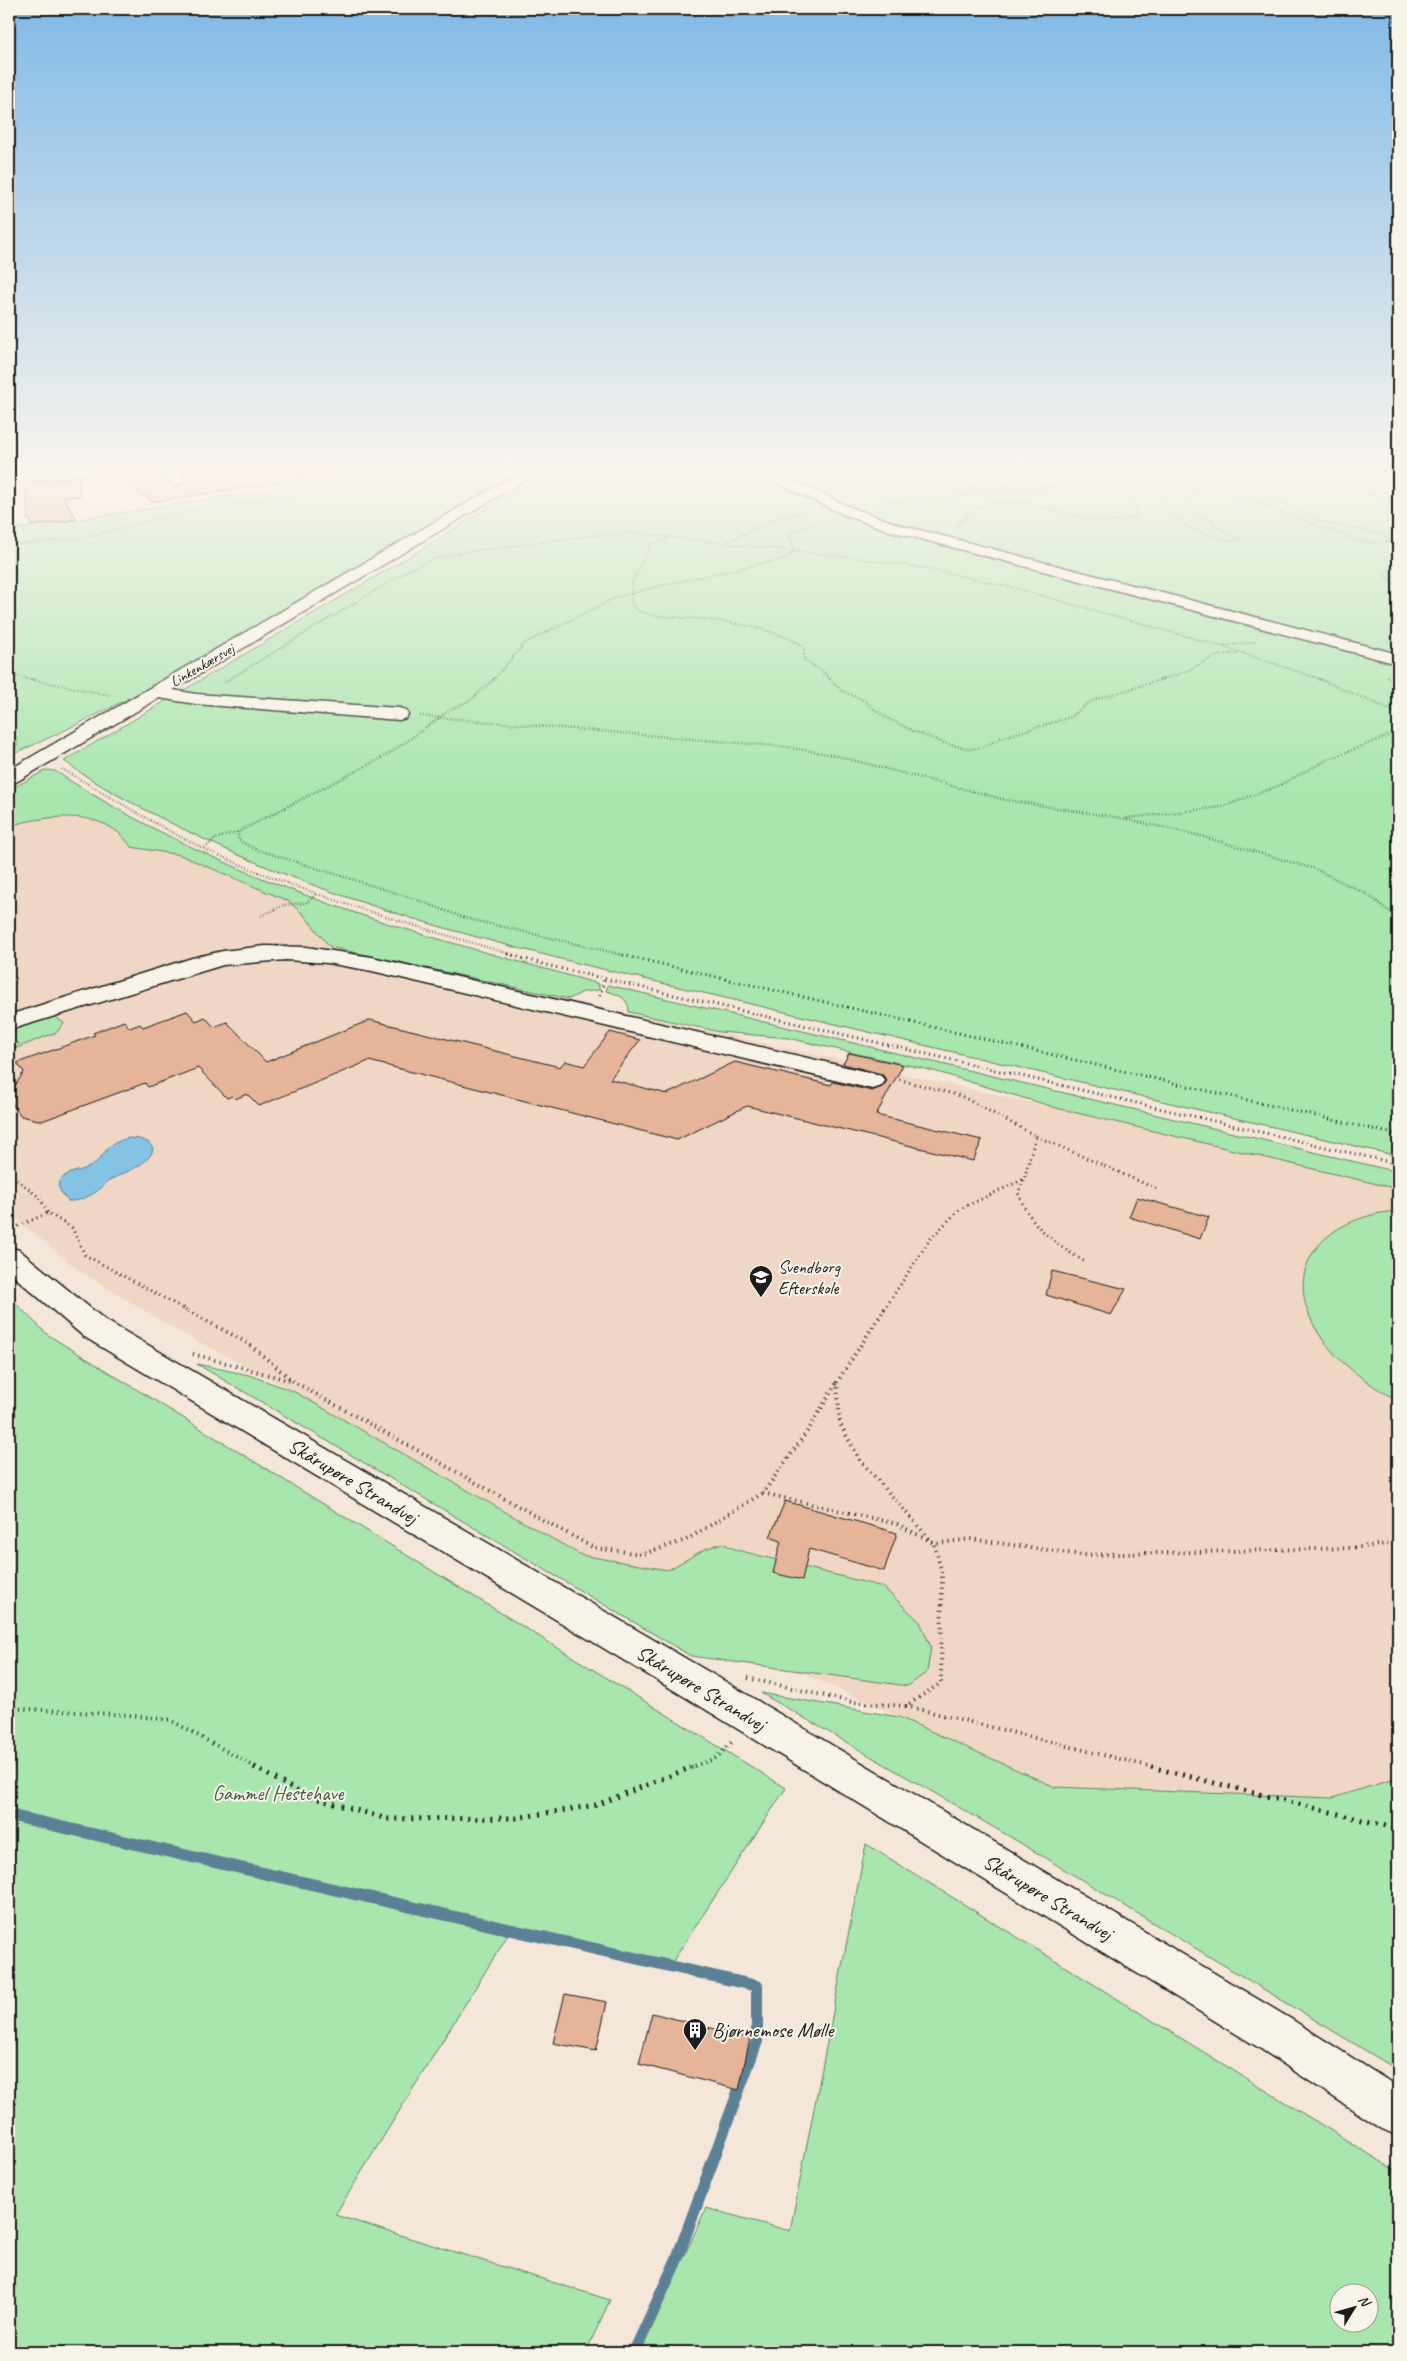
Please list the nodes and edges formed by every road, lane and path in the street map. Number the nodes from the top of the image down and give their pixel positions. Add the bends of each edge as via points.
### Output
1 (352, 577) edge
2 (397, 577) edge
3 (635, 577) edge
4 (702, 577) edge
5 (971, 577) edge
6 (1084, 577) edge
7 (1387, 577) edge
8 (1398, 586) edge
9 (632, 593) junction
10 (1246, 655) junction
11 (1398, 659) edge
12 (9, 675) edge
13 (155, 692) junction
14 (196, 699) junction
15 (1398, 713) edge
16 (399, 714) joint
17 (439, 718) junction
18 (9, 730) edge
19 (1398, 732) edge
20 (15, 735) dead end
21 (46, 757) junction
22 (9, 773) edge
23 (9, 778) edge
24 (1122, 818) junction
25 (238, 832) junction
26 (205, 848) junction
27 (316, 894) junction
28 (261, 916) dead end
29 (1398, 918) edge
30 (9, 1023) edge
31 (872, 1081) joint
32 (1398, 1135) edge
33 (1036, 1136) junction
34 (1398, 1164) edge
35 (9, 1173) edge
36 (1024, 1179) junction
37 (1157, 1189) dead end
38 (48, 1213) junction
39 (9, 1230) edge
40 (9, 1257) edge
41 (1087, 1264) dead end
42 (158, 1366) junction
43 (294, 1382) junction
44 (837, 1382) junction
45 (763, 1493) junction
46 (1398, 1543) edge
47 (934, 1544) junction
48 (713, 1694) junction
49 (906, 1706) junction
50 (9, 1708) edge
51 (754, 1720) junction
52 (1398, 1829) edge
53 (1398, 2113) edge

1 - 13 street, Linkenkærsvej
2 - 14 path
3 - 9 path
4 - 9 path
5 - 10 path
6 - 11 street
7 - 8 path
9 - 10 path via 631,603 642,613 771,630 792,638 804,646 804,660 822,671 840,690 913,731 970,749 1071,717 1097,699 1183,673 1202,661 1228,653
9 - 17 path via 603,602 525,643 502,672 472,698
10 - 15 path via 1318,679
12 - 13 path via 121,696
13 - 14 street
13 - 21 street, Linkenkærsvej
14 - 16 street
16 - 17 path
17 - 24 path via 787,747 834,754 1006,800
17 - 25 path via 389,754
18 - 20 path
19 - 24 path via 1326,760 1278,786 1222,807
21 - 22 street, Linkenkærsvej
21 - 23 street, Linkenkærsvej
21 - 26 path via 70,775
24 - 29 path via 1197,835 1316,870 1366,894
25 - 26 path via 215,840
25 - 32 path via 238,840 255,849 465,918
26 - 27 path
27 - 28 path via 303,905 287,904
27 - 34 path via 604,980
30 - 31 street via 200,963 229,956 292,952 372,964
31 - 33 path via 893,1077 961,1096
33 - 36 path
33 - 37 path
35 - 38 path via 40,1198
36 - 41 path via 1018,1193 1032,1223 1058,1246
36 - 44 path via 960,1209 930,1239
38 - 39 path
38 - 43 path via 72,1228 85,1255 249,1344
40 - 42 street, Skårupøre Strandvej via 94,1328
42 - 43 path via 183,1352
42 - 48 street, Skårupøre Strandvej
43 - 45 path via 594,1548 643,1554 686,1540
44 - 45 path via 809,1429
44 - 47 path via 840,1424 860,1460
45 - 47 path via 897,1524
46 - 47 path via 1350,1548 1082,1556 970,1539
47 - 49 path via 942,1573 941,1683
48 - 49 path via 729,1680 748,1678 852,1702
48 - 51 street, Skårupøre Strandvej
49 - 52 path
50 - 51 path via 170,1720 304,1794 387,1819 516,1818 596,1806 716,1758
51 - 53 street, Skårupøre Strandvej via 1276,2034

